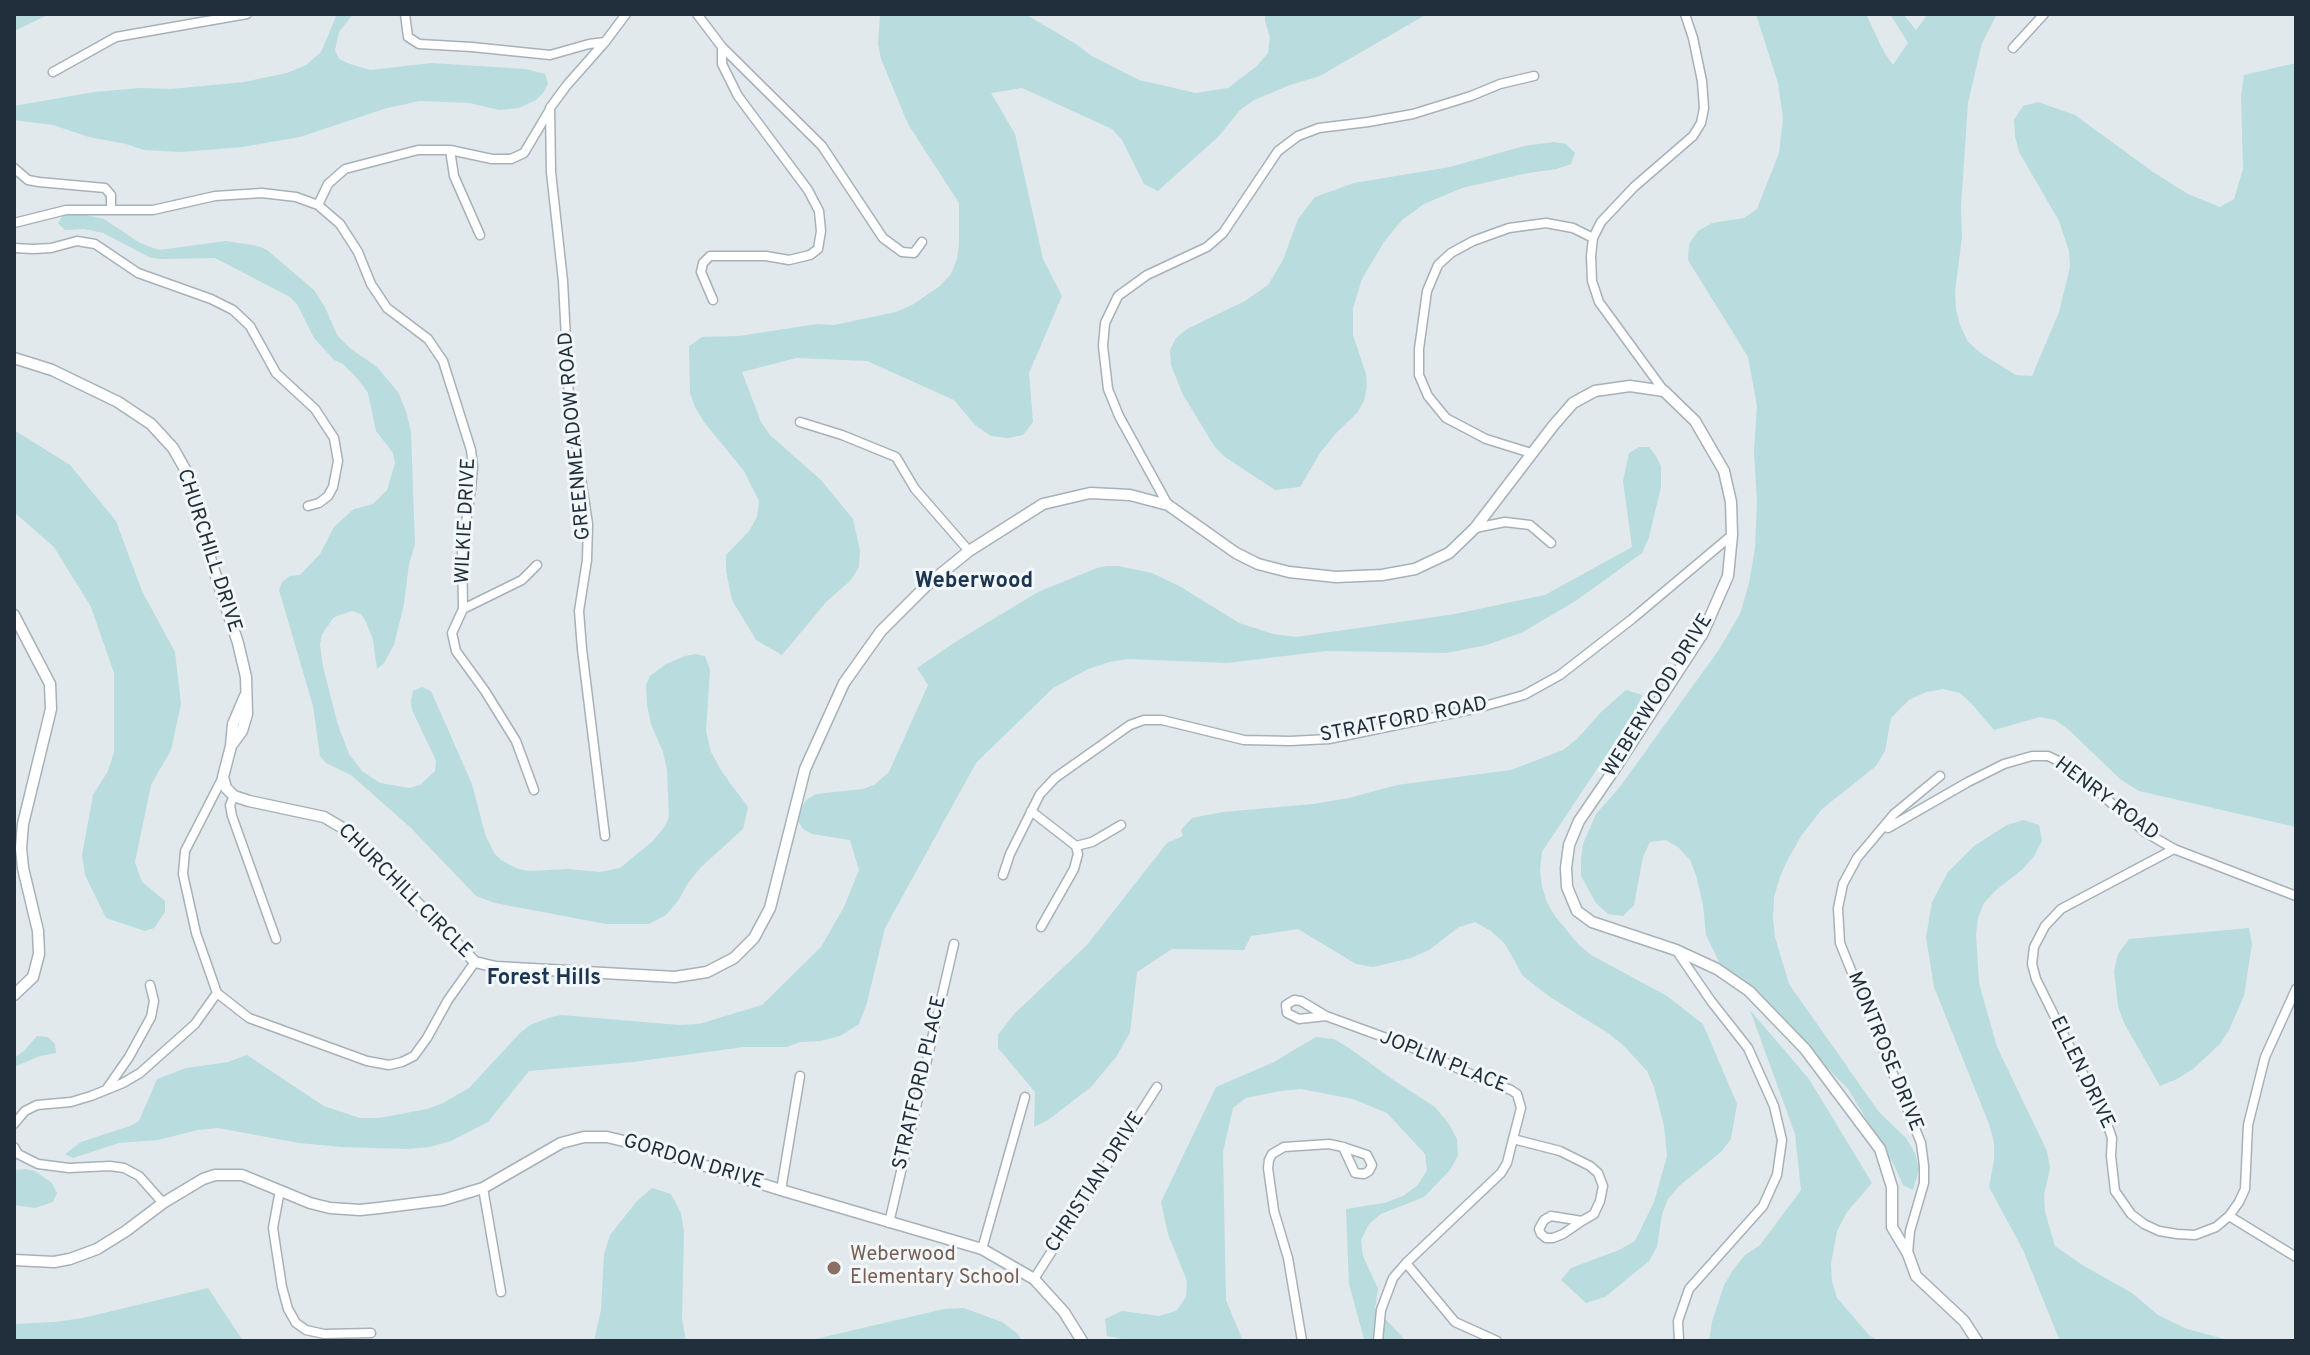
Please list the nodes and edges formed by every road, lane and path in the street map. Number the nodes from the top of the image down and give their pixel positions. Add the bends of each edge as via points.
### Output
1 (247, 14) edge
2 (405, 14) edge
3 (626, 14) edge
4 (697, 14) edge
5 (1685, 14) edge
6 (2044, 14) edge
7 (605, 42) junction
8 (722, 47) junction
9 (2013, 48) dead end
10 (53, 72) dead end
11 (1534, 76) dead end
12 (550, 108) junction
13 (450, 150) junction
14 (14, 168) edge
15 (318, 205) junction
16 (111, 209) junction
17 (14, 223) edge
18 (480, 235) dead end
19 (1593, 238) junction
20 (922, 242) dead end
21 (14, 248) edge
22 (713, 300) dead end
23 (14, 358) edge
24 (1664, 391) junction
25 (800, 422) dead end
26 (1531, 453) junction
27 (1168, 505) junction
28 (308, 506) dead end
29 (1475, 528) junction
30 (1732, 535) junction
31 (1551, 543) dead end
32 (969, 551) junction
33 (537, 565) dead end
34 (463, 609) junction
35 (14, 615) edge
36 (1940, 776) dead end
37 (223, 777) junction
38 (534, 790) dead end
39 (234, 796) junction
40 (1031, 811) junction
41 (1121, 825) dead end
42 (1877, 835) junction
43 (605, 836) dead end
44 (1076, 846) junction
45 (2174, 849) junction
46 (1003, 875) dead end
47 (2296, 896) edge
48 (1041, 927) dead end
49 (276, 939) dead end
50 (954, 944) dead end
51 (1676, 950) junction
52 (475, 962) junction
53 (150, 985) dead end
54 (2296, 989) edge
55 (217, 993) junction
56 (14, 995) edge
57 (1326, 1016) dead end
58 (800, 1076) dead end
59 (1157, 1087) dead end
60 (105, 1090) junction
61 (1025, 1097) dead end
62 (14, 1124) edge
63 (1513, 1139) junction
64 (14, 1147) edge
65 (1343, 1147) dead end
66 (483, 1188) junction
67 (280, 1190) junction
68 (781, 1190) junction
69 (163, 1203) junction
70 (2229, 1216) junction
71 (1582, 1221) junction
72 (889, 1223) junction
73 (982, 1249) junction
74 (1908, 1254) junction
75 (2296, 1257) edge
76 (14, 1260) edge
77 (1406, 1263) junction
78 (1034, 1279) junction
79 (501, 1292) dead end
80 (371, 1333) dead end
81 (1082, 1341) edge
82 (1302, 1341) edge
83 (1378, 1341) edge
84 (1497, 1341) edge
85 (1679, 1341) edge
86 (1977, 1341) edge

1 - 10 street via 116,37
2 - 7 street via 408,37 419,44 550,55
3 - 7 street
4 - 8 street
5 - 19 street via 1702,81 1701,123 1601,222
6 - 9 street
7 - 12 street
8 - 20 street via 822,146 883,238 902,252 914,253
8 - 22 street via 722,64 738,96 808,190 819,211 821,231 818,249 789,260 710,256 701,272
11 - 27 street via 1413,114 1298,136 1278,151 1223,233 1118,296 1105,323 1108,389
12 - 13 street via 524,153 511,159
12 - 43 street, GREENMEADOW ROAD via 569,398 588,524 579,611
13 - 15 street via 418,150 345,169 328,184
13 - 18 street via 454,176
14 - 16 street via 28,180 105,188
15 - 16 street via 262,193 215,196 153,210
15 - 34 street, WILKIE DRIVE via 340,224 387,308 428,339 443,361 471,450 462,549
16 - 17 street via 66,210
19 - 24 street via 1592,281 1599,302
19 - 26 street via 1546,223 1509,228 1451,253 1438,265 1427,291 1419,375 1428,396 1446,418 1486,439
21 - 28 street via 95,244 138,273 233,310 250,326 276,373 315,409 334,438 338,461 333,487 319,503
23 - 37 street, CHURCHILL DRIVE via 52,370 151,424 190,478 246,677
24 - 26 street via 1630,386 1595,391 1573,403
24 - 30 street, WEBERWOOD DRIVE via 1695,421 1724,471
25 - 32 street via 896,457 915,489
26 - 29 street
27 - 29 street via 1258,564 1336,577 1415,569 1449,553
27 - 32 street via 1130,495 1090,493 1055,501
29 - 31 street via 1505,522 1530,525
30 - 40 street, STRATFORD ROAD via 1560,675 1524,695 1329,739 1244,740 1144,720 1055,778
30 - 51 street, WEBERWOOD DRIVE via 1728,576 1703,633 1579,821 1569,845 1567,887 1577,911 1592,922
32 - 52 street via 881,631 844,683 805,769 770,908 754,938 734,958 707,972 675,977
33 - 34 street via 522,580
34 - 38 street, WILKIE DRIVE via 452,633 456,651 516,741
35 - 56 street via 50,684 51,709 21,848 39,954 33,977
36 - 42 street, MONTROSE DRIVE
37 - 39 street
37 - 55 street via 185,851 183,874
39 - 49 street via 232,816
39 - 52 street, CHURCHILL CIRCLE via 324,817 346,830
40 - 44 street
40 - 46 street, STRATFORD ROAD
41 - 44 street
42 - 45 street, HENRY ROAD via 1992,770 2040,755 2067,765 2145,832
42 - 74 street, MONTROSE DRIVE via 1843,884 1838,934 1921,1143 1924,1183
44 - 48 street via 1074,869
45 - 47 street, HENRY ROAD
45 - 70 street, ELLEN DRIVE via 2061,909 2045,926 2032,964 2105,1118 2112,1138 2115,1191 2131,1214 2159,1231 2195,1235
50 - 72 street, STRATFORD PLACE
51 - 74 street, WEBERWOOD DRIVE via 1749,991 1805,1049 1880,1149 1892,1187 1892,1227
51 - 85 street via 1748,1048 1774,1106 1782,1140 1777,1175 1763,1206 1689,1289 1678,1321
52 - 55 street, CHURCHILL CIRCLE via 414,1056 389,1065 249,1018
53 - 60 street via 151,1017
54 - 70 street via 2265,1057 2248,1125 2245,1189
55 - 60 street via 166,1052 140,1073
57 - 63 street, JOPLIN PLACE via 1511,1090 1521,1108
58 - 68 street
59 - 78 street, CHRISTIAN DRIVE
60 - 62 street via 71,1102 37,1105
61 - 73 street
63 - 71 street via 1560,1151 1598,1173 1603,1186 1600,1201 1594,1214
63 - 77 street, JOPLIN PLACE via 1501,1173
64 - 69 street via 38,1164 124,1168 139,1176
65 - 82 street via 1284,1147 1269,1160 1274,1211
66 - 67 street, GORDON DRIVE via 443,1200 360,1210 310,1203
66 - 68 street, GORDON DRIVE via 561,1143 607,1137
66 - 79 street
67 - 69 street, GORDON DRIVE via 242,1175 223,1174 203,1179
67 - 80 street via 273,1228 282,1287 296,1323 324,1334
68 - 72 street, GORDON DRIVE
69 - 76 street, GORDON DRIVE via 82,1255 54,1262
70 - 75 street
71 - 71 street via 1553,1238 1539,1229 1551,1216
72 - 73 street, GORDON DRIVE
73 - 78 street, GORDON DRIVE
74 - 86 street via 1916,1276 1964,1321
77 - 83 street, JOPLIN PLACE via 1386,1294
77 - 84 street via 1455,1322
78 - 81 street, GORDON DRIVE

